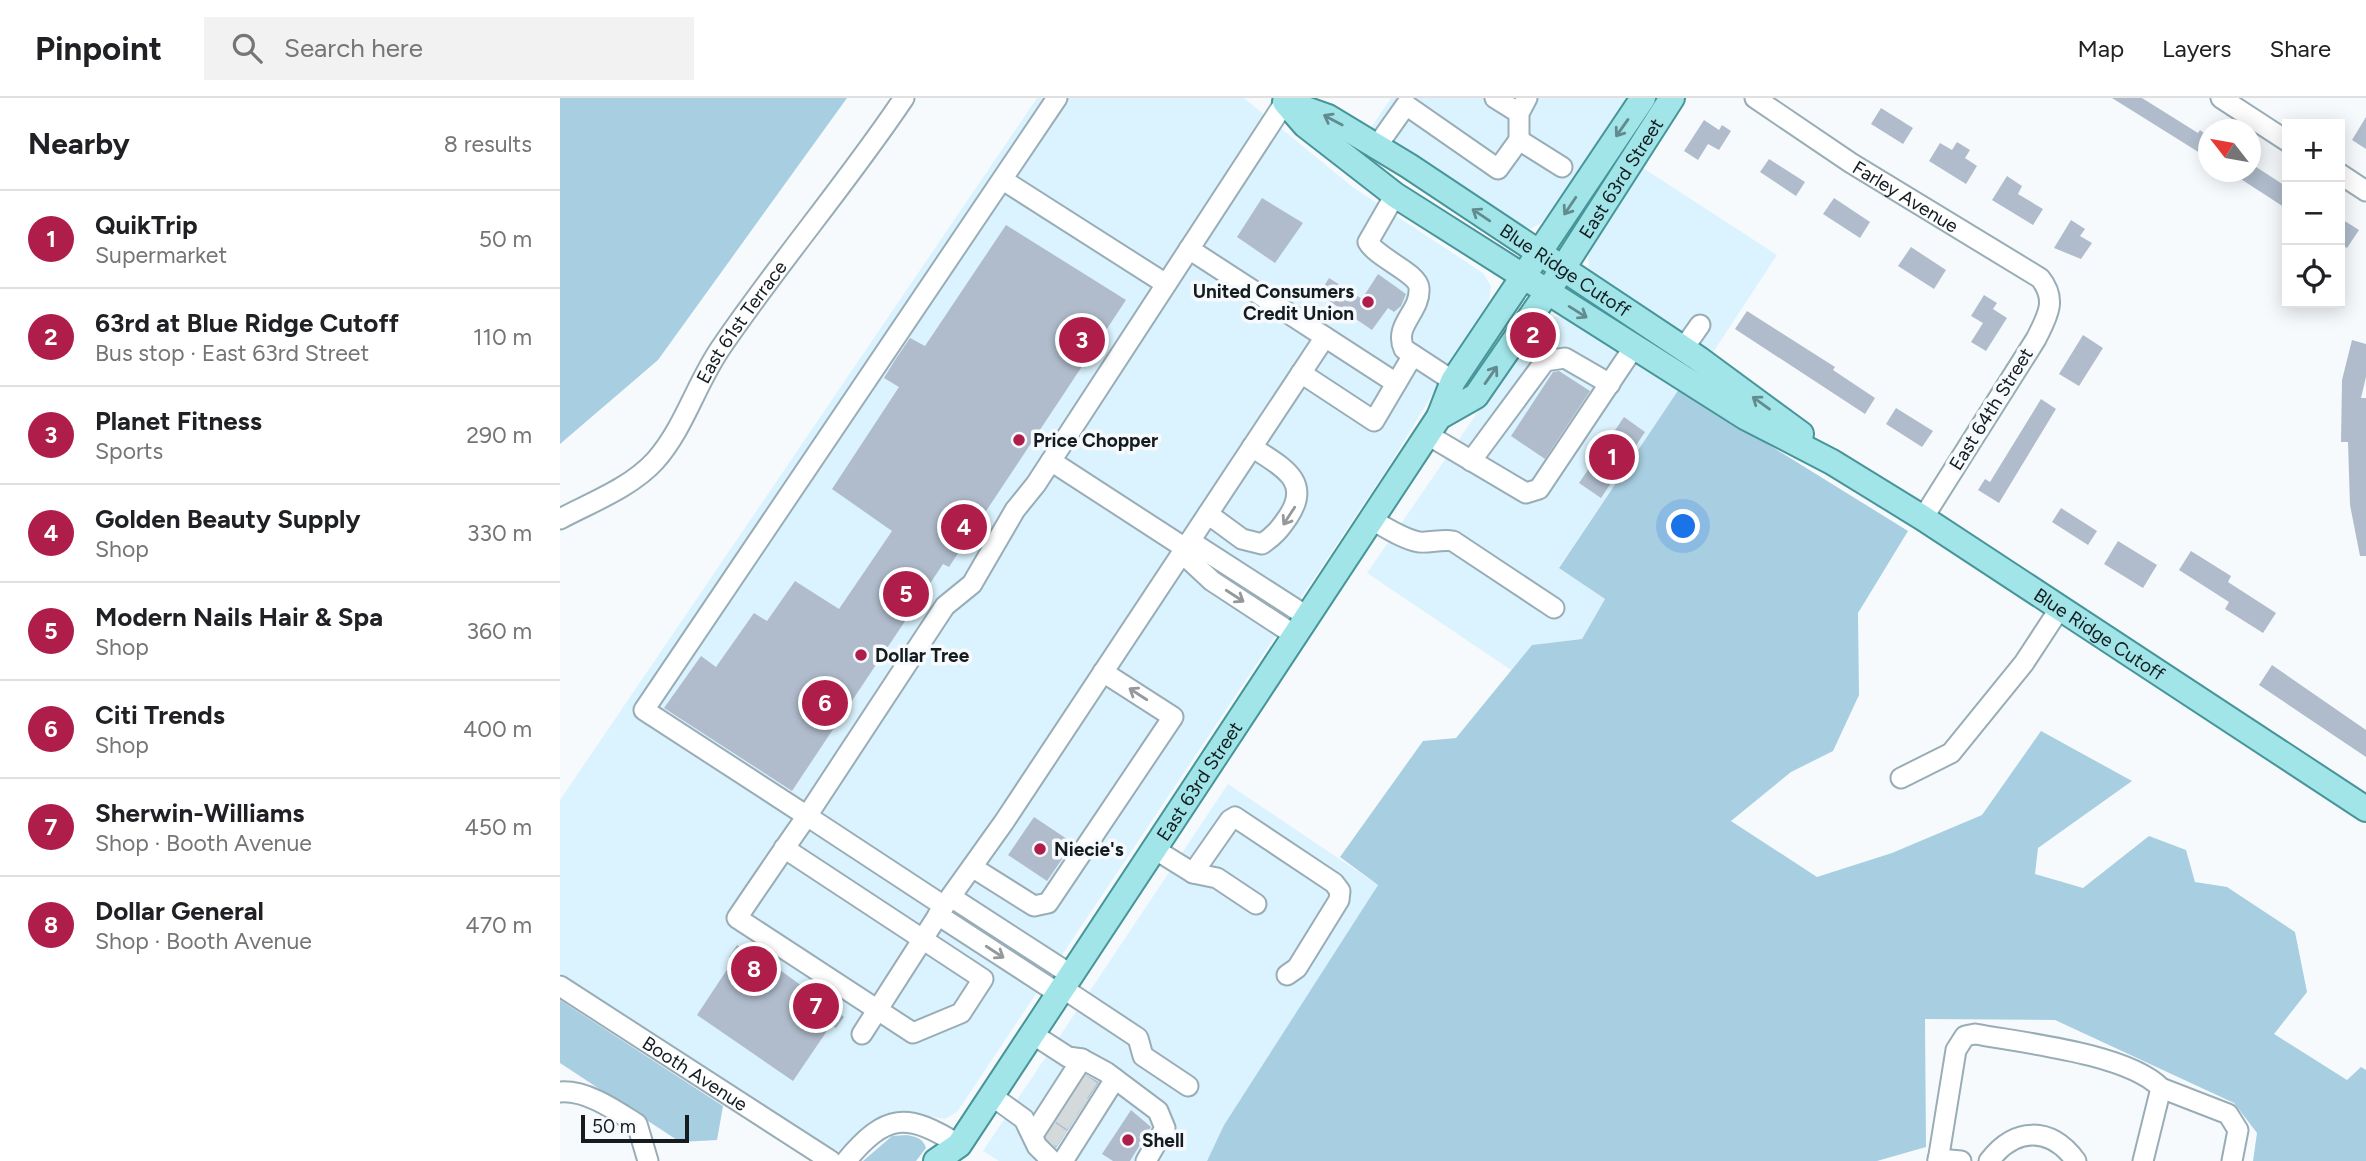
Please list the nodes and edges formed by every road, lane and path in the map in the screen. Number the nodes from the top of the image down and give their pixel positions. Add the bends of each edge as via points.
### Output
1 (904, 98) edge
2 (1057, 98) edge
3 (1495, 98) edge
4 (1643, 98) edge
5 (1672, 98) edge
6 (1755, 98) edge
7 (2221, 98) edge
8 (1282, 100) edge
9 (1408, 101) edge
10 (1523, 105) edge
11 (2282, 138) edge
12 (1519, 140) junction
13 (1377, 146) junction
14 (1562, 167) dead end
15 (2345, 177) edge
16 (1003, 180) junction
17 (2366, 191) edge
18 (1395, 195) junction
19 (1189, 249) junction
20 (1538, 253) junction
21 (1562, 269) junction
22 (1521, 276) junction
23 (1166, 284) junction
24 (1547, 293) junction
25 (2051, 297) joint
26 (1700, 325) dead end
27 (1325, 337) junction
28 (1634, 348) junction
29 (1683, 349) junction
30 (1413, 355) junction
31 (1301, 373) junction
32 (1453, 381) junction
33 (1396, 383) junction
34 (1610, 384) junction
35 (1434, 426) junction
36 (1252, 447) junction
37 (1051, 461) junction
38 (1471, 461) junction
39 (1832, 462) junction
40 (1208, 514) junction
41 (1923, 518) junction
42 (560, 519) edge
43 (1372, 520) junction
44 (1186, 548) junction
45 (1554, 608) dead end
46 (2060, 608) junction
47 (1302, 627) junction
48 (1103, 672) junction
49 (1901, 778) dead end
50 (2366, 809) edge
51 (807, 816) junction
52 (784, 848) junction
53 (1156, 850) junction
54 (972, 867) junction
55 (1194, 873) junction
56 (1256, 904) dead end
57 (944, 906) junction
58 (922, 941) junction
59 (1287, 975) dead end
60 (560, 986) edge
61 (1066, 987) junction
62 (879, 1010) junction
63 (862, 1034) dead end
64 (1034, 1035) junction
65 (1082, 1059) junction
66 (1115, 1079) junction
67 (1188, 1086) dead end
68 (2161, 1088) junction
69 (560, 1091) edge
70 (992, 1097) junction
71 (1076, 1102) junction
72 (1053, 1139) edge
73 (958, 1153) edge
74 (1938, 1160) edge
75 (648, 1161) edge
76 (831, 1161) edge
77 (846, 1161) edge
78 (936, 1161) edge
79 (1052, 1161) edge
80 (1146, 1161) edge
81 (1961, 1161) edge
82 (1989, 1161) edge
83 (2076, 1161) edge
84 (2143, 1161) edge
85 (2232, 1161) edge

1 - 42 street, East 61st Terrace via 726,339 679,429 653,462 621,488
2 - 16 street
3 - 10 street
4 -> 20 main road, East 63rd Street
5 - 21 main road, East 63rd Street
6 - 25 street, Farley Avenue via 1851,163 2040,278
7 - 11 street
13 -> 8 main road, Blue Ridge Cutoff via 1328,117
8 - 18 main road, Blue Ridge Cutoff via 1304,125
8 - 19 street
9 - 12 street via 1498,169
9 - 13 street
10 - 12 street
12 - 14 street
20 -> 13 main road, Blue Ridge Cutoff
15 - 17 street
16 - 23 street
16 - 51 street via 643,710
18 - 22 main road, Blue Ridge Cutoff
18 - 30 street via 1368,242 1373,251 1416,279 1420,287 1400,340
19 - 23 street
19 - 27 street
20 - 21 main road, Blue Ridge Cutoff
20 - 22 main road, East 63rd Street
21 - 24 main road, East 63rd Street
21 - 29 main road, Blue Ridge Cutoff
22 - 24 main road, Blue Ridge Cutoff
22 - 32 main road, East 63rd Street
23 - 37 street
24 -> 28 main road, Blue Ridge Cutoff
35 -> 24 main road, East 63rd Street via 1476,396
25 - 41 street, East 64th Street via 2036,339
26 - 29 street
27 - 31 street
27 - 33 street
28 - 34 street
28 - 39 main road, Blue Ridge Cutoff via 1745,417
39 -> 29 main road, Blue Ridge Cutoff via 1789,423
30 - 32 street
30 - 33 street
31 - 33 street via 1374,421
31 - 36 street
32 - 35 main road, East 63rd Street
34 - 38 street via 1565,358 1545,361
34 - 38 street via 1539,489 1526,493
35 - 38 street
35 - 43 main road, East 63rd Street
36 - 40 street
36 -> 40 street via 1285,470 1298,486 1298,500 1277,534 1262,544 1242,539
37 - 44 street
37 - 51 street via 1015,510 972,584 945,606
39 - 41 main road, Blue Ridge Cutoff
40 - 44 street
41 - 46 main road, Blue Ridge Cutoff
43 - 45 street via 1406,538 1453,541
43 - 47 main road, East 63rd Street
44 - 47 street via 1212,581
44 - 48 street
46 - 49 street via 2024,663 1951,753
46 - 50 main road, Blue Ridge Cutoff
47 - 53 main road, East 63rd Street
48 - 54 street
54 -> 48 street via 1034,906 1048,903 1173,717
51 - 52 street
51 - 57 street
52 - 58 street
52 - 62 street via 737,918
53 - 55 street
53 - 61 main road, East 63rd Street
54 - 57 street
55 - 56 street via 1217,878
55 - 59 street via 1236,817 1334,883 1339,900 1297,968
57 - 58 street
57 - 61 street
58 - 62 street
58 - 62 street via 982,979 961,1013 913,1033
60 - 76 street, Booth Avenue
61 - 64 main road, East 63rd Street
61 - 67 street via 1138,1038 1143,1056
62 - 63 street
64 - 65 street via 1068,1057
64 - 70 main road, East 63rd Street
65 - 66 street
65 - 71 street
66 - 71 street
66 - 80 street via 1158,1111 1165,1128
68 - 74 street via 2137,1069 2113,1062 1970,1034 1956,1050
68 - 84 street
68 - 85 street via 2228,1114 2238,1129
69 - 75 street via 606,1105 637,1124
70 - 72 street
70 - 73 main road, East 63rd Street
71 - 72 street
71 - 72 street
72 - 79 street via 1037,1146
73 - 77 street via 928,1125 894,1122 865,1138
73 - 78 main road, East 63rd Street
74 - 81 street
82 - 83 street via 2021,1135 2053,1139

